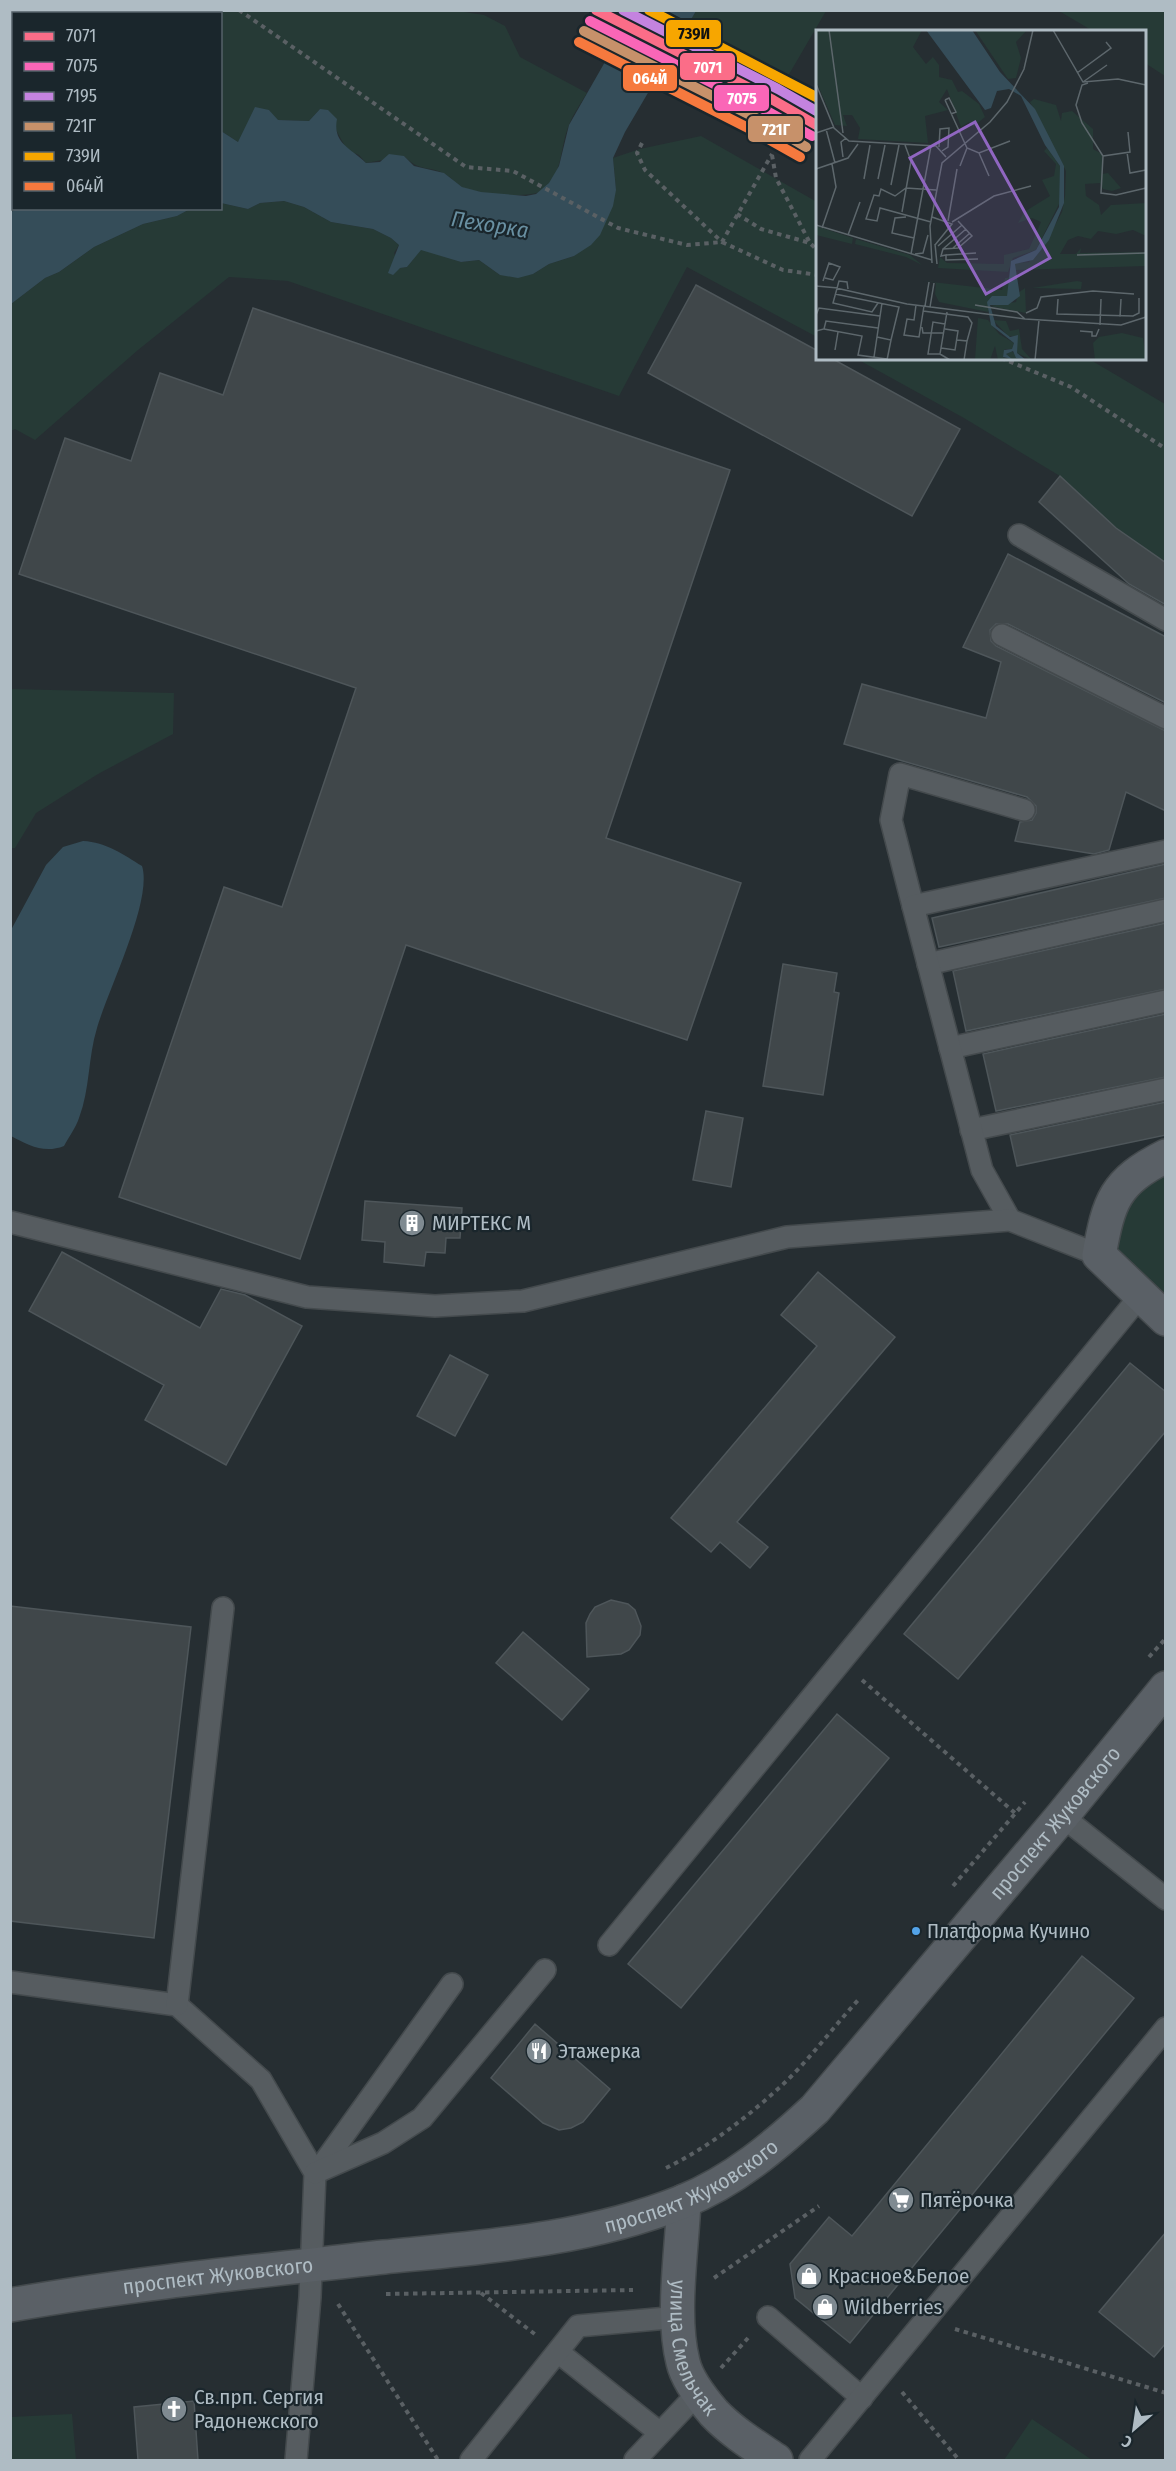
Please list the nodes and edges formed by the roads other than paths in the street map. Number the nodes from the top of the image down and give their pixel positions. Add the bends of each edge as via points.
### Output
1 (1019, 535) dead end
2 (1166, 620) edge
3 (1002, 635) dead end
4 (1166, 718) edge
5 (1024, 810) dead end
6 (1166, 851) edge
7 (913, 906) junction
8 (1166, 910) edge
9 (928, 964) junction
10 (1166, 1001) edge
11 (950, 1048) junction
12 (1166, 1089) edge
13 (971, 1130) junction
14 (1166, 1156) edge
15 (1010, 1220) junction
16 (10, 1222) edge
17 (1099, 1255) junction
18 (1141, 1295) junction
19 (1166, 1318) edge
20 (223, 1608) dead end
21 (1166, 1688) edge
22 (1062, 1816) junction
23 (1166, 1899) edge
24 (609, 1945) dead end
25 (545, 1970) dead end
26 (10, 1983) edge
27 (452, 1984) dead end
28 (177, 2005) junction
29 (1166, 2028) edge
30 (315, 2174) junction
31 (684, 2201) junction
32 (312, 2265) junction
33 (10, 2305) edge
34 (679, 2317) junction
35 (768, 2317) road end
36 (558, 2352) junction
37 (698, 2393) junction
38 (862, 2398) junction
39 (660, 2433) junction
40 (296, 2460) edge
41 (471, 2460) edge
42 (635, 2460) edge
43 (776, 2460) edge
44 (810, 2460) edge

1 - 2 lane
3 - 4 lane
5 - 7 lane via 900,774 891,820
6 - 7 lane
7 - 9 lane
8 - 9 lane
9 - 11 lane
10 - 11 lane
11 - 13 lane
12 - 13 lane
13 - 15 lane via 982,1170
14 - 17 main road via 1143,1167 1121,1186 1106,1221
15 - 16 lane via 787,1237 523,1301 435,1306 307,1297
15 - 17 lane
17 - 18 main road
18 - 19 main road
18 - 24 lane
20 - 28 lane
21 - 22 main road, проспект Жуковского
22 - 23 lane
22 - 31 main road, проспект Жуковского via 815,2109 739,2173
25 - 30 lane via 422,2118 383,2143
26 - 28 lane
27 - 30 lane
28 - 30 lane via 261,2080
29 - 38 lane
30 - 32 lane
31 - 32 main road, проспект Жуковского via 623,2222 553,2238
31 - 34 main road, улица Смельчак
32 - 33 main road, проспект Жуковского
32 - 40 lane
34 - 36 lane via 578,2326
34 - 37 main road, улица Смельчак via 683,2364
35 - 38 lane
36 - 39 lane
36 - 41 lane
37 - 39 lane
37 - 43 main road, улица Смельчак via 736,2432
38 - 44 lane
39 - 42 lane

